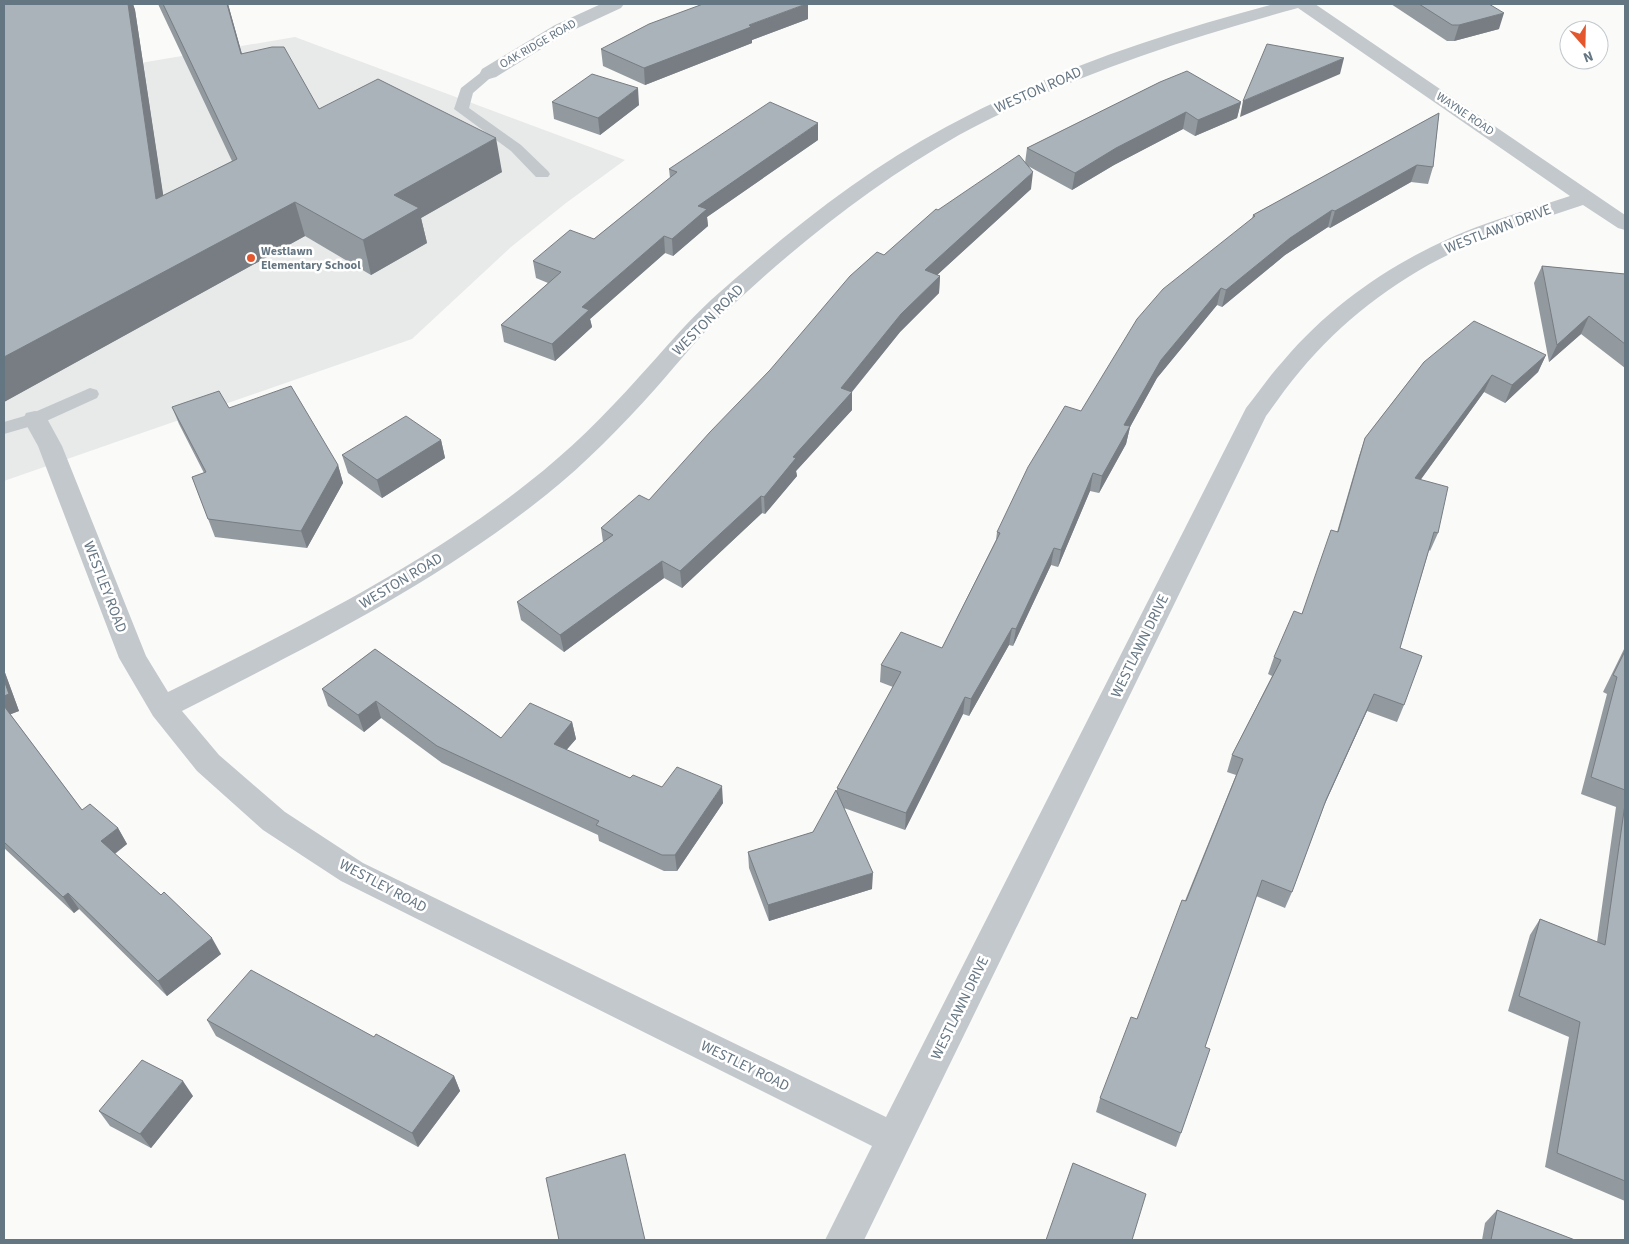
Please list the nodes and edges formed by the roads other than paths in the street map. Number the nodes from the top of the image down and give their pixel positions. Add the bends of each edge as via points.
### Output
1 (616, 4) edge
2 (1293, 4) edge
3 (1304, 4) edge
4 (489, 73) joint
5 (542, 174) dead end
6 (1586, 197) junction
7 (1625, 224) edge
8 (90, 394) dead end
9 (35, 419) junction
10 (4, 428) edge
11 (163, 708) junction
12 (894, 1140) junction
13 (844, 1240) edge

1 - 4 street, OAK RIDGE ROAD via 561,28
2 - 11 street, WESTON ROAD via 1137,49 1056,81 952,132 864,187 786,245 714,310 602,431 538,488 469,539 370,601
3 - 6 street, WAYNE ROAD
4 - 5 lane via 466,91 461,109 516,148
6 - 7 street, WAYNE ROAD
6 - 12 street, WESTLAWN DRIVE via 1481,232 1432,255 1385,283 1337,320 1292,364 1255,414
8 - 9 lane
9 - 10 lane
9 - 11 street, WESTLEY ROAD via 50,446 133,658
11 - 12 street, WESTLEY ROAD via 208,763 274,821 352,872
12 - 13 street, WESTLAWN DRIVE

